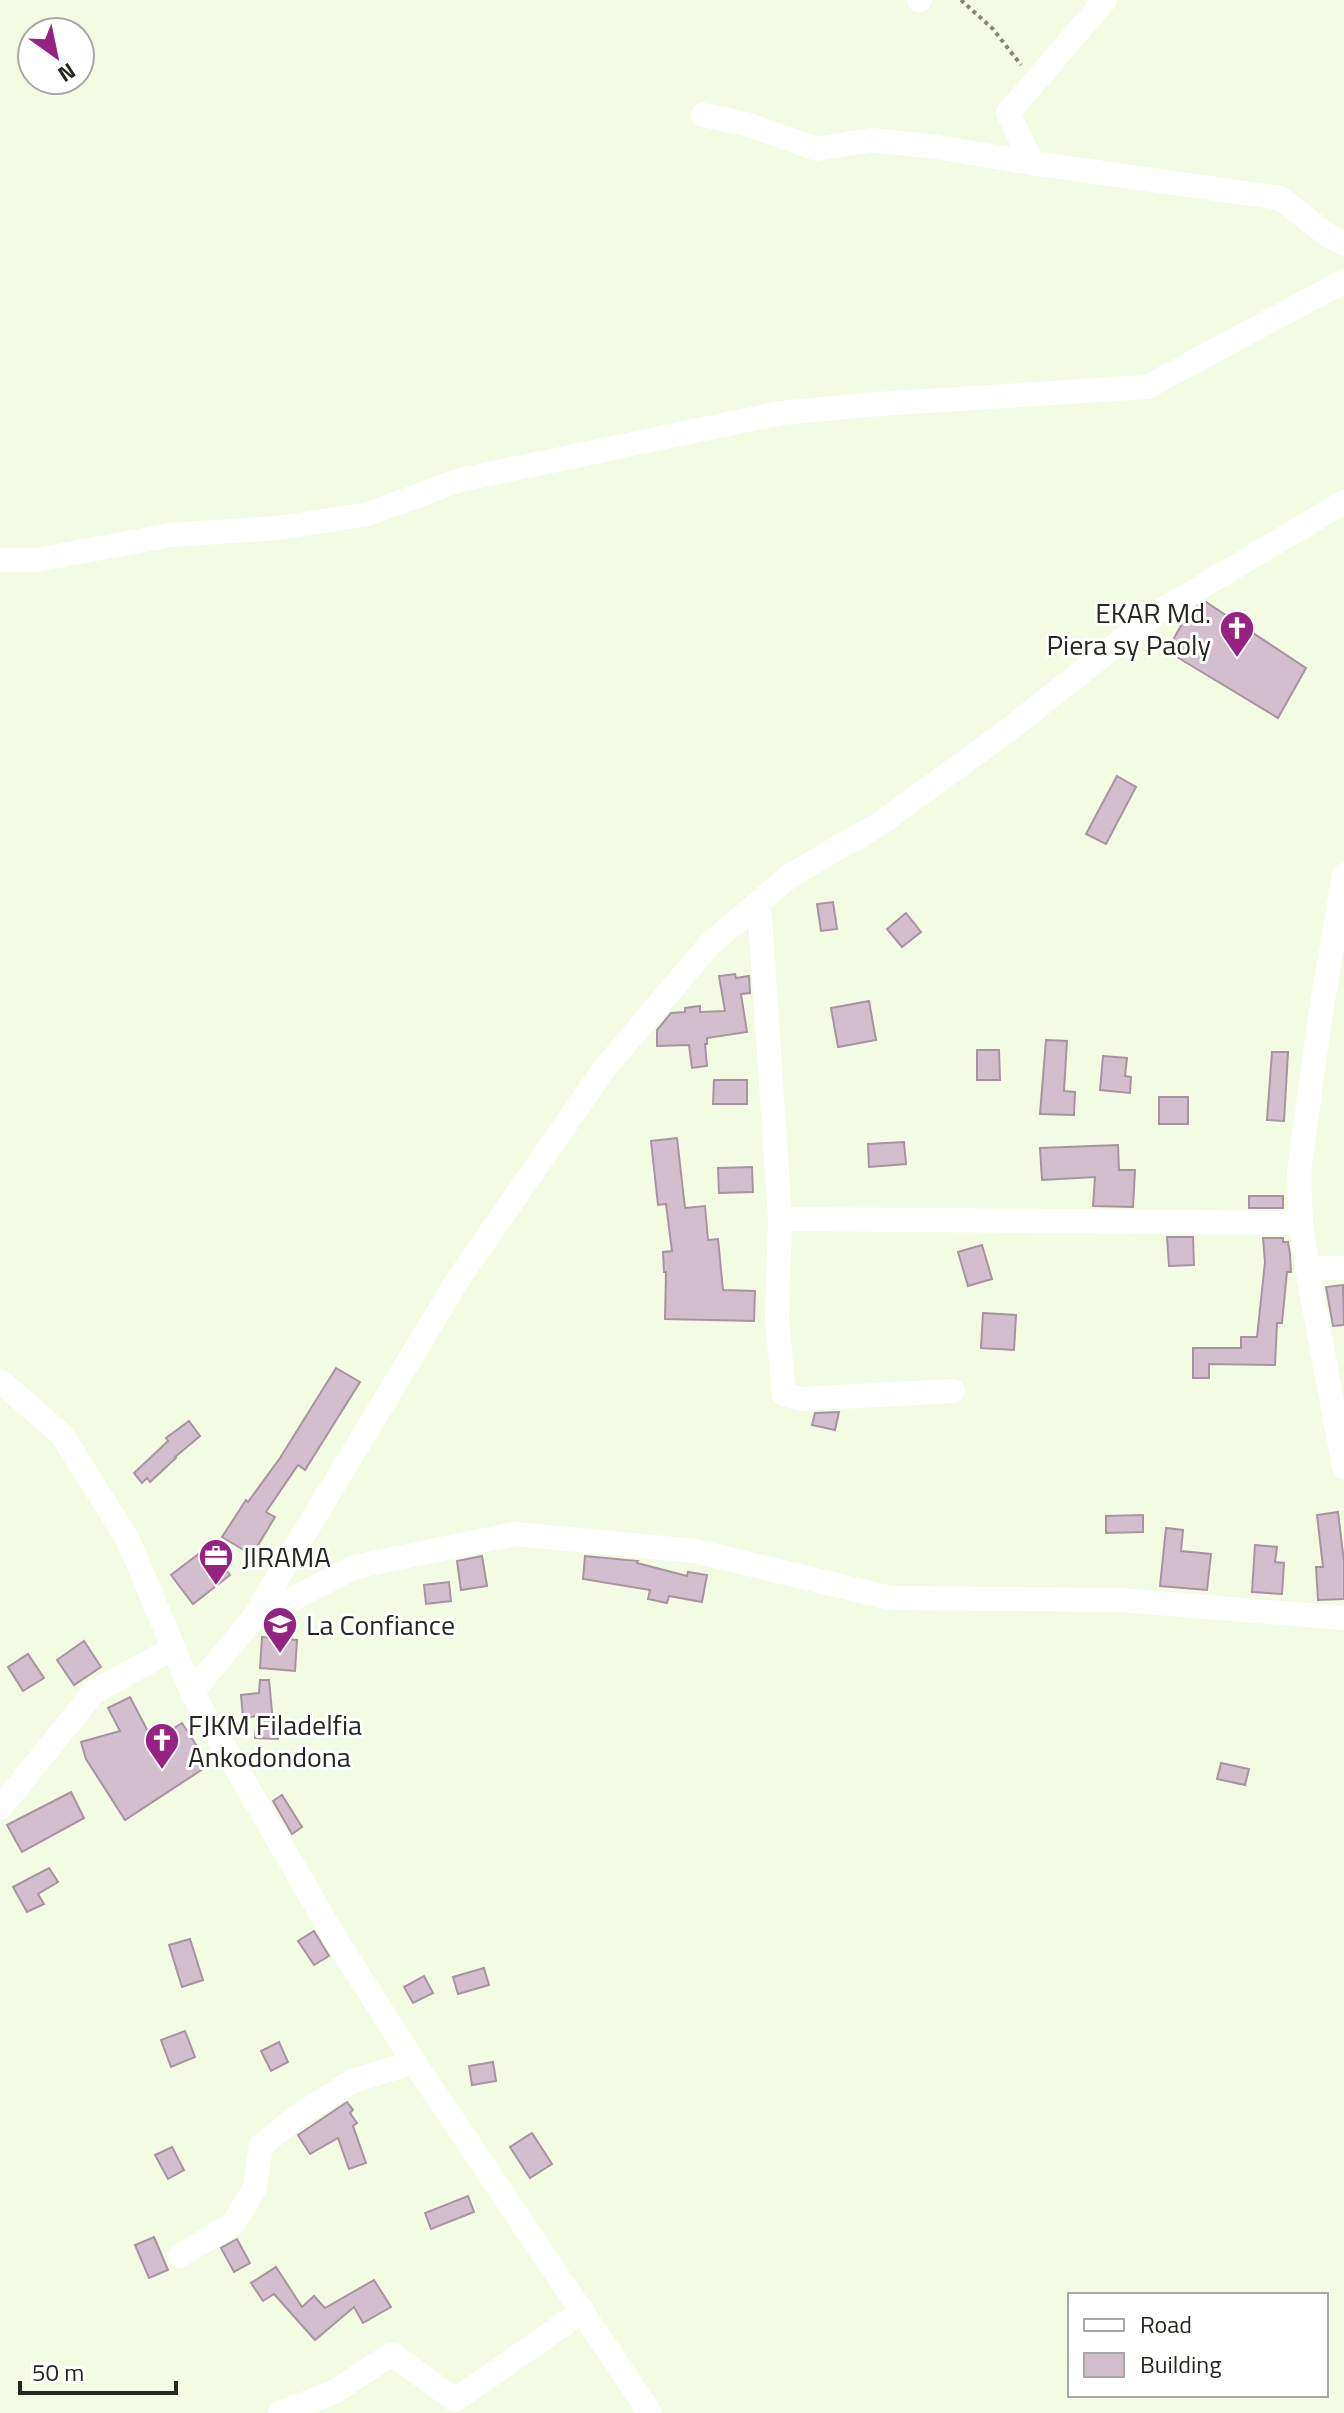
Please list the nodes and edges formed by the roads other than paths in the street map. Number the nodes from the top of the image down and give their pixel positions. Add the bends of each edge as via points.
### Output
1 (1105, 0) edge
2 (703, 115) dead end
3 (1032, 163) junction
4 (1344, 243) edge
5 (1344, 281) edge
6 (1344, 502) edge
7 (0, 560) edge
8 (1344, 875) edge
9 (759, 902) junction
10 (780, 1219) junction
11 (1301, 1223) junction
12 (1307, 1268) junction
13 (1344, 1268) edge
14 (0, 1381) edge
15 (953, 1391) dead end
16 (1344, 1467) edge
17 (1344, 1618) edge
18 (252, 1620) junction
19 (172, 1649) junction
20 (192, 1692) junction
21 (0, 1808) edge
22 (414, 2062) junction
23 (179, 2256) dead end
24 (583, 2311) junction
25 (455, 2407) edge
26 (280, 2413) edge
27 (650, 2413) edge

1 - 3 street via 1008,113
2 - 3 street via 817,149 871,140
3 - 4 street via 1280,198
5 - 7 street via 1147,387 781,413 460,480 368,514 279,528 171,535 36,560
6 - 9 street via 1154,615 878,825 791,875
8 - 11 street via 1299,1172
9 - 10 street
9 - 18 street via 709,945 595,1082 457,1281
10 - 11 street
10 - 15 street via 777,1320 784,1394 801,1399
11 - 12 street
12 - 13 street
12 - 16 street
14 - 19 street via 62,1435 128,1540
17 - 18 street via 1120,1600 890,1598 695,1551 515,1534 354,1567
18 - 20 street
19 - 20 street
19 - 21 street via 94,1692
20 - 22 street
22 - 23 street via 353,2081 296,2117 261,2146 255,2188 233,2224
22 - 24 street
24 - 25 street
24 - 27 street
25 - 26 street via 392,2354 334,2392

